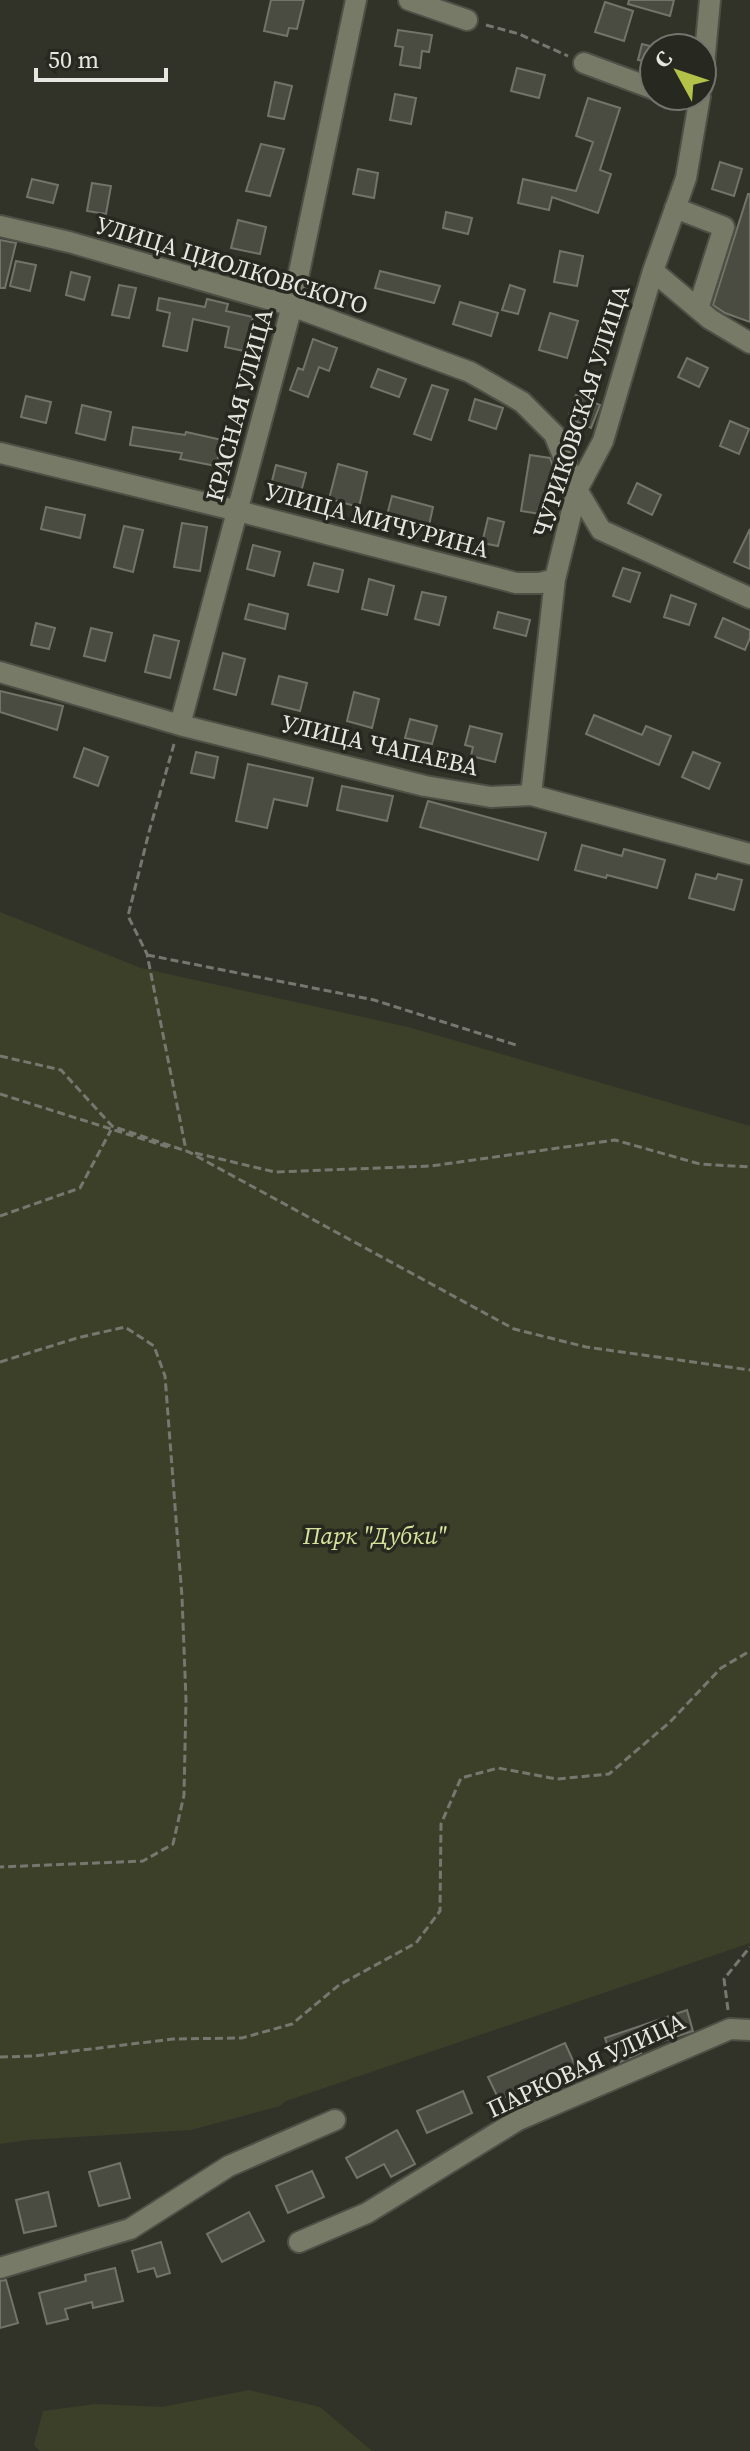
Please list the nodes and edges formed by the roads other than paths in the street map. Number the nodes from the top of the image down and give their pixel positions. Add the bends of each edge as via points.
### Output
1 (356, 0) edge
2 (409, 0) edge
3 (710, 0) edge
4 (467, 20) road end
5 (707, 32) edge
6 (584, 63) road end
7 (638, 83) edge
8 (697, 112) edge
9 (675, 208) junction
10 (0, 226) edge
11 (653, 271) junction
12 (292, 306) junction
13 (698, 309) junction
14 (750, 343) edge
15 (0, 453) edge
16 (577, 490) junction
17 (238, 511) junction
18 (555, 579) junction
19 (750, 598) edge
20 (0, 672) edge
21 (180, 725) junction
22 (531, 795) junction
23 (750, 854) edge
24 (740, 2030) edge
25 (335, 2120) dead end
26 (299, 2242) dead end
27 (0, 2268) edge

1 - 12 street, КРАСНАЯ УЛИЦА
2 - 4 street
3 - 5 street, ЧУРИКОВСКАЯ УЛИЦА
6 - 7 street
8 - 9 street, ЧУРИКОВСКАЯ УЛИЦА
9 - 11 street, ЧУРИКОВСКАЯ УЛИЦА
9 - 13 street via 724,227
10 - 12 street, УЛИЦА ЦИОЛКОВСКОГО
11 - 13 street
11 - 16 street, ЧУРИКОВСКАЯ УЛИЦА via 603,441
12 - 16 street, УЛИЦА ЦИОЛКОВСКОГО via 470,372 522,402 554,434
12 - 17 street, КРАСНАЯ УЛИЦА
13 - 14 street
15 - 17 street, УЛИЦА МИЧУРИНА
16 - 18 street, ЧУРИКОВСКАЯ УЛИЦА
16 - 19 street via 601,530
17 - 18 street, УЛИЦА МИЧУРИНА via 516,583
17 - 21 street, КРАСНАЯ УЛИЦА
18 - 22 street, ЧУРИКОВСКАЯ УЛИЦА
20 - 21 street, УЛИЦА ЧАПАЕВА
21 - 22 street, УЛИЦА ЧАПАЕВА via 425,786 491,797
22 - 23 street, УЛИЦА ЧАПАЕВА
24 - 26 street, ПАРКОВАЯ УЛИЦА via 518,2120 367,2213
25 - 27 street via 229,2166 130,2229

